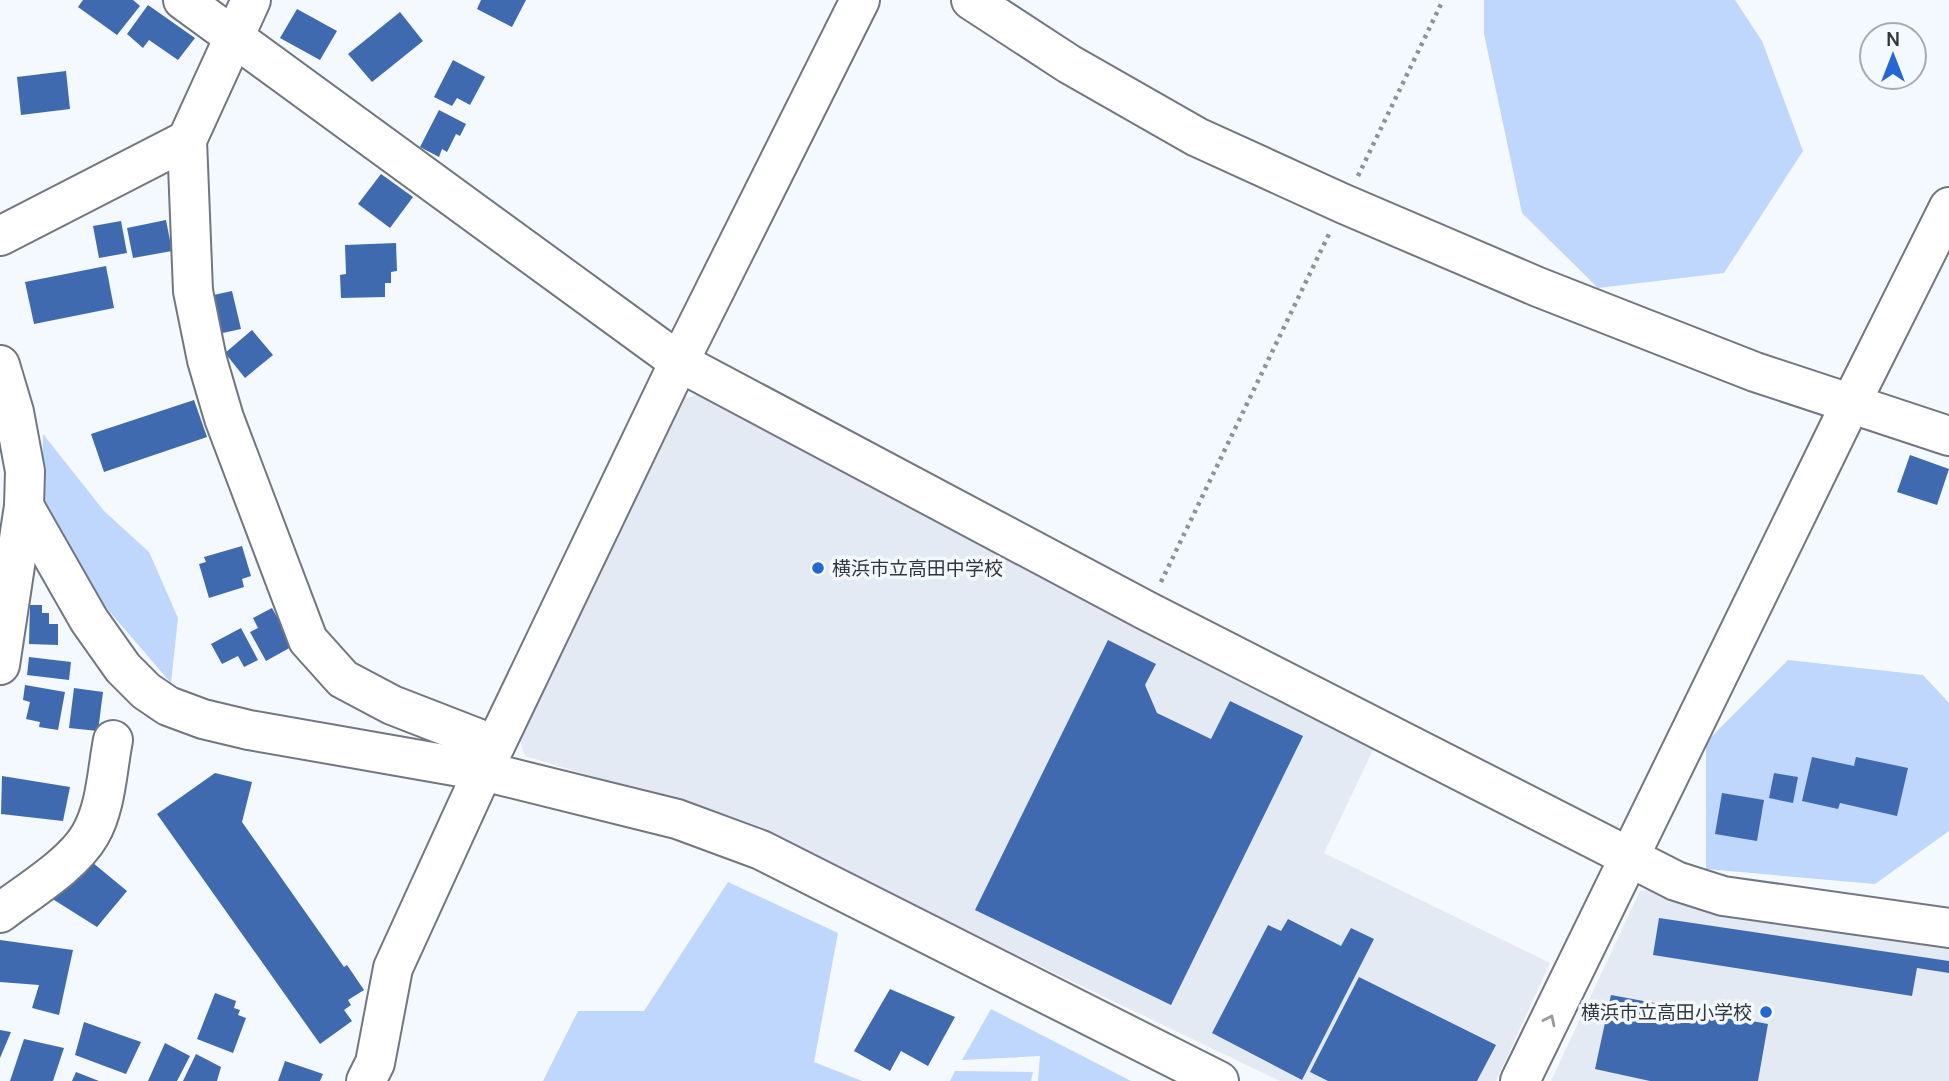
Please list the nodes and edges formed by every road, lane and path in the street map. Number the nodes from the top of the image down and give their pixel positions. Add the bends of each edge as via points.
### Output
1 (183, 0) edge
2 (251, 0) edge
3 (860, 0) edge
4 (971, 0) edge
5 (1443, 0) edge
6 (232, 37) junction
7 (187, 140) junction
8 (1344, 204) junction
9 (1949, 207) edge
10 (0, 236) edge
11 (679, 362) junction
12 (0, 365) edge
13 (1850, 405) junction
14 (7, 413) edge
15 (1949, 436) edge
16 (24, 506) junction
17 (1147, 611) junction
18 (0, 665) edge
19 (113, 740) dead end
20 (489, 758) junction
21 (1630, 858) junction
22 (0, 913) edge
23 (1949, 928) edge
24 (366, 1081) edge
25 (1219, 1081) edge
26 (1520, 1081) edge

1 - 6 street
2 - 6 street
3 - 11 street
4 - 8 street via 1069,64 1198,137
5 - 8 path
6 - 7 street
6 - 11 street
7 - 10 street
7 - 20 street via 193,291 206,360 308,640 344,679
8 - 13 street via 1538,287 1755,373
8 - 17 path
9 - 13 street
11 - 17 street
11 - 20 street
12 - 14 street
13 - 15 street
13 - 21 street
14 - 16 street via 25,471
16 - 18 street
16 - 20 street via 89,620 123,668 168,706 249,730
17 - 21 street
19 - 22 street via 90,836 69,860
20 - 24 street via 393,968 375,1063
20 - 25 street via 761,850
21 - 23 street via 1676,881 1723,896
26 -> 21 street

